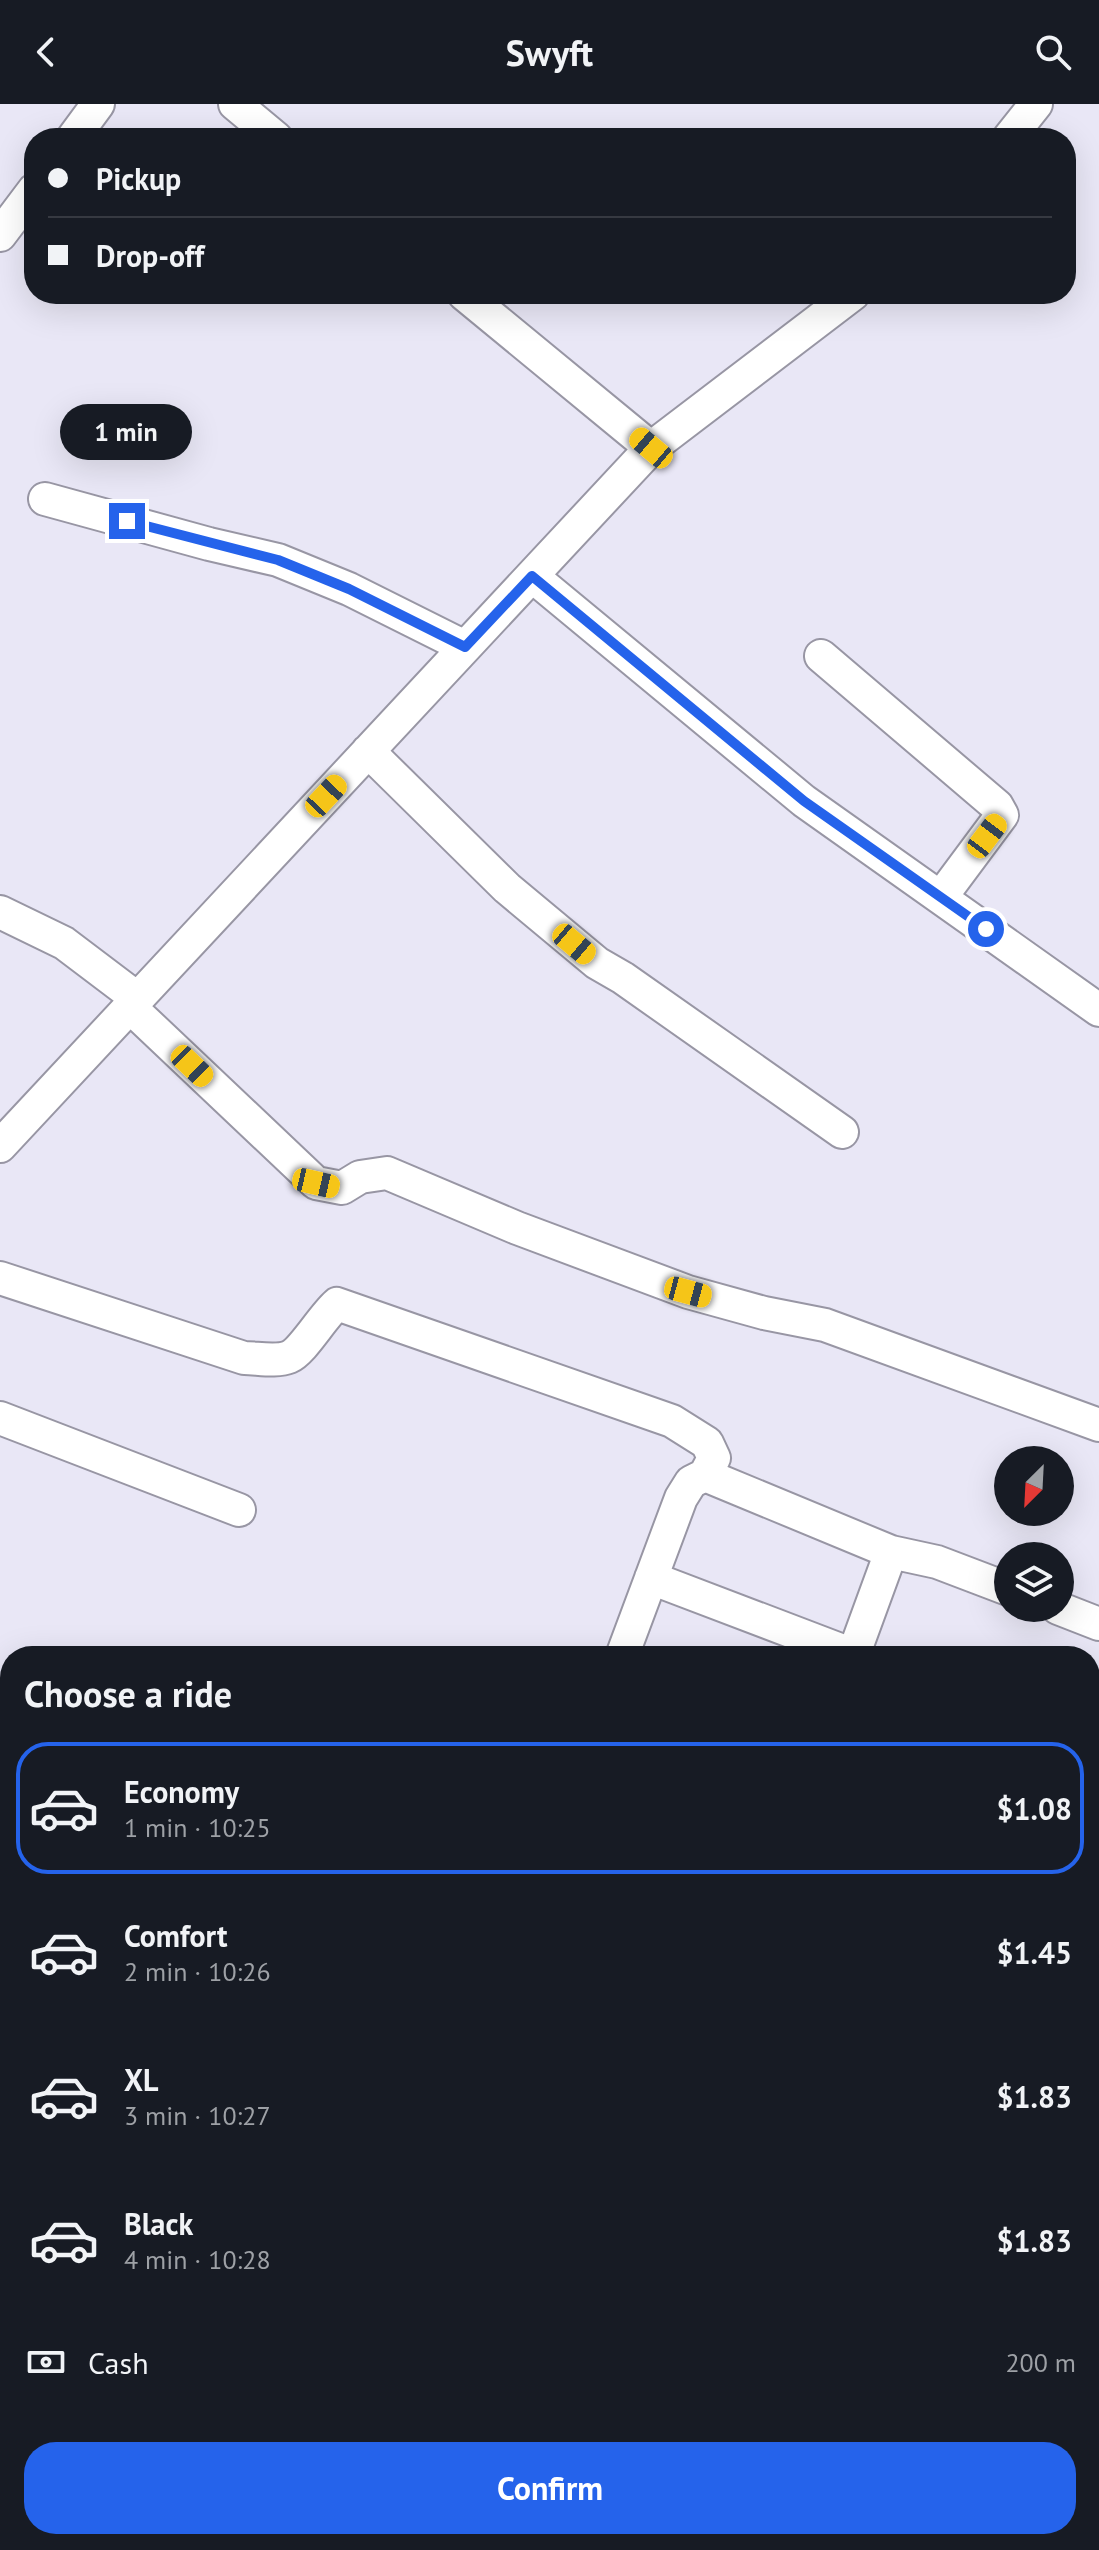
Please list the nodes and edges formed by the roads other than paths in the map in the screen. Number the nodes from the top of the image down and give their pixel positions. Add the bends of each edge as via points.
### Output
1 (98, 104) edge
2 (235, 104) edge
3 (1036, 104) edge
4 (80, 128) edge
5 (264, 128) edge
6 (1017, 128) edge
7 (24, 203) edge
8 (0, 235) edge
9 (476, 304) edge
10 (840, 304) edge
11 (651, 448) junction
12 (45, 499) dead end
13 (532, 576) junction
14 (465, 647) junction
15 (821, 656) dead end
16 (368, 751) junction
17 (941, 897) junction
18 (0, 912) edge
19 (134, 1003) junction
20 (1099, 1010) edge
21 (842, 1132) dead end
22 (1, 1144) edge
23 (0, 1278) edge
24 (0, 1418) edge
25 (1099, 1425) edge
26 (705, 1475) junction
27 (239, 1510) dead end
28 (891, 1552) junction
29 (651, 1578) junction
30 (994, 1584) edge
31 (1074, 1614) edge
32 (1099, 1624) edge
33 (626, 1646) edge
34 (828, 1646) edge
35 (858, 1646) edge

1 - 4 street
2 - 5 street
3 - 6 street
7 - 8 street
9 - 11 street
10 - 11 street
11 - 13 street
12 - 14 street via 278,560
13 - 14 street
13 - 17 street via 804,801
14 - 16 street
15 - 17 street via 1002,815
16 - 19 street
16 - 21 street via 507,888 597,963
17 - 20 street
18 - 19 street via 64,943
19 - 22 street
19 - 25 street via 316,1183 342,1188 360,1177 387,1173 688,1292 825,1325
23 - 26 street via 244,1358 287,1358 298,1352 337,1304 672,1421 707,1443 714,1458
24 - 27 street
26 - 28 street
26 - 29 street via 691,1482 681,1498
28 - 30 street
28 - 35 street
29 - 33 street
29 - 34 street
31 - 32 street

